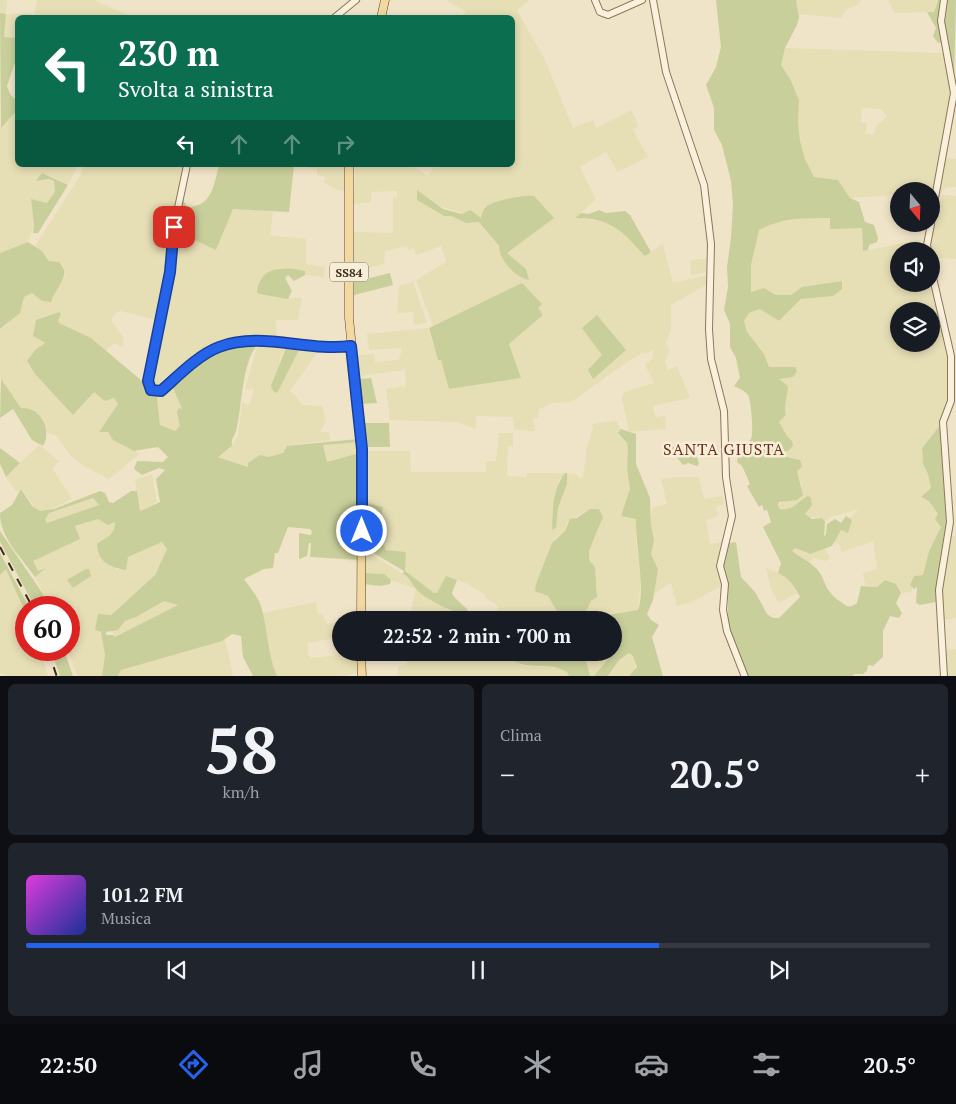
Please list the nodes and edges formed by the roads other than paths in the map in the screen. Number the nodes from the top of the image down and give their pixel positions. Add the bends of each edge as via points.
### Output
1 (356, 0) edge
2 (385, 0) edge
3 (595, 0) edge
4 (642, 0) edge
5 (653, 0) edge
6 (944, 0) edge
7 (338, 15) edge
8 (381, 15) edge
9 (188, 167) edge
10 (349, 167) edge
11 (938, 182) edge
12 (936, 292) edge
13 (351, 346) junction
14 (361, 611) edge
15 (361, 661) edge
16 (362, 676) edge
17 (745, 676) edge
18 (944, 676) edge

1 - 7 street
2 - 8 main road
3 - 4 street via 604,15
5 - 17 street via 666,72 704,185 711,244 711,360 724,411 726,477 732,516 720,566 725,584 723,610 726,631
6 - 11 street via 941,21 954,93
9 - 13 street via 148,381 151,390 161,391 177,375 213,350 231,344 263,340 329,348
10 - 13 main road, SS84
12 - 18 street via 951,356 951,401 943,422 950,522 939,590
13 - 14 main road, SS84 via 362,449
15 - 16 main road

